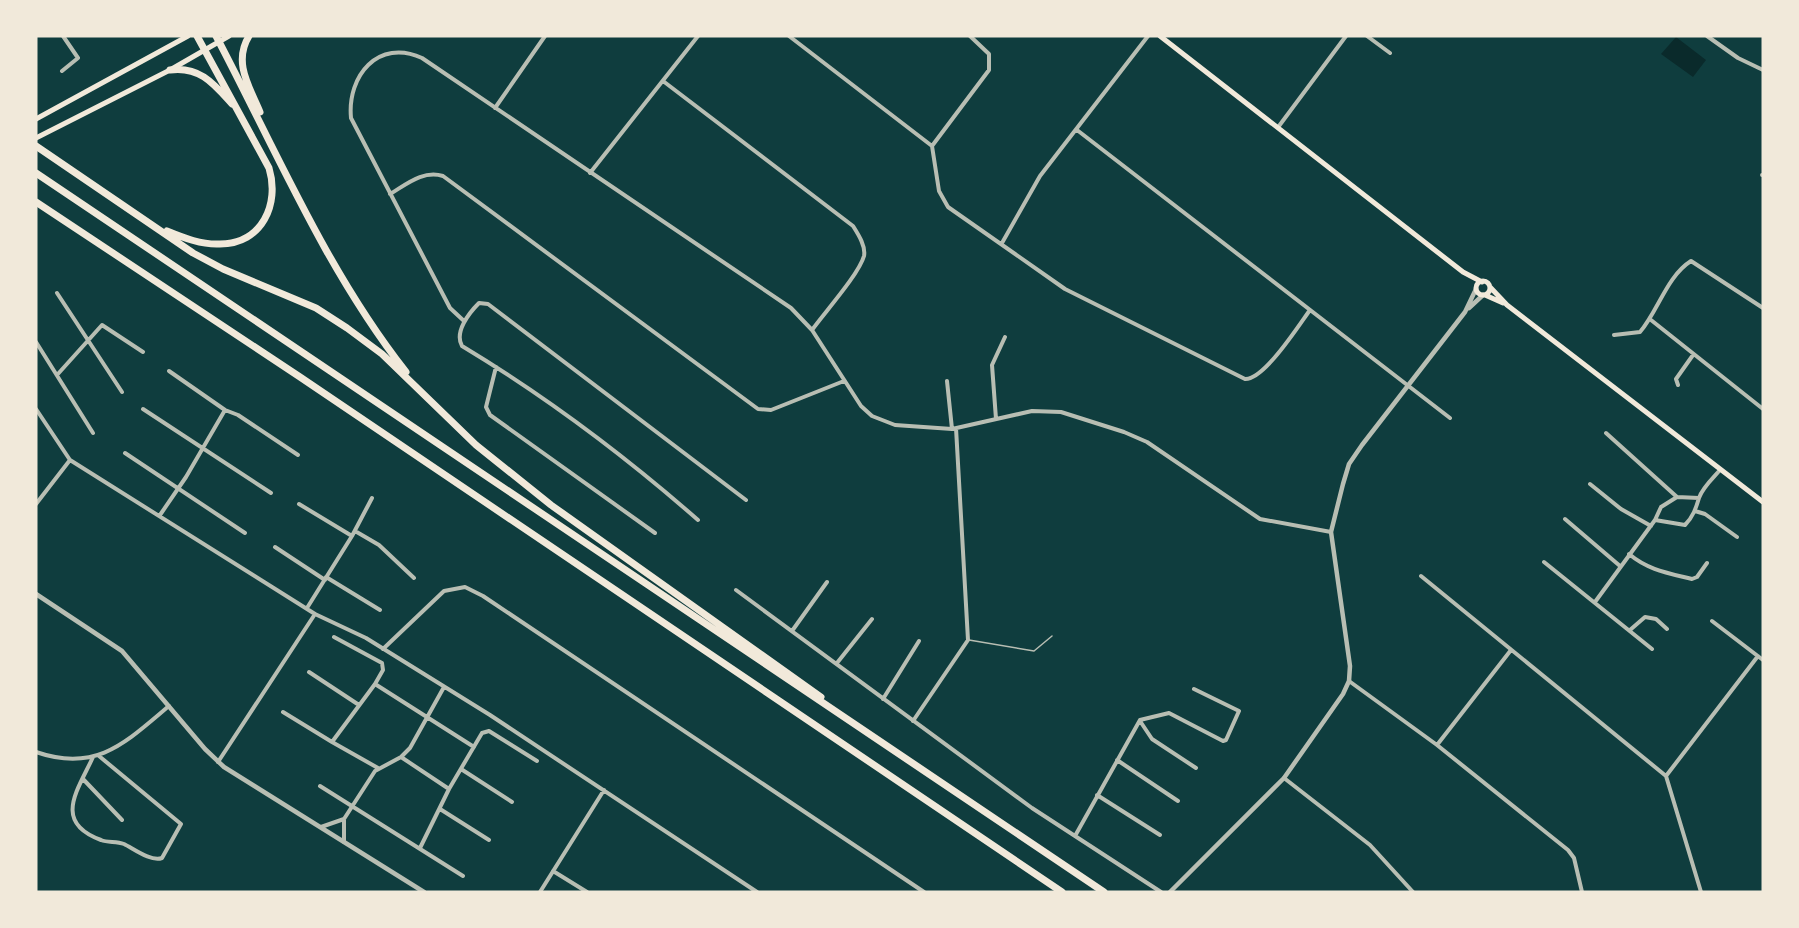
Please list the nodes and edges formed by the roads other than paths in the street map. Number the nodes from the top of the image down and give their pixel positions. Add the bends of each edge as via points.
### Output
1 (63, 36) edge
2 (188, 36) edge
3 (197, 36) edge
4 (229, 36) edge
5 (249, 36) edge
6 (545, 36) edge
7 (698, 36) edge
8 (789, 36) edge
9 (970, 36) edge
10 (1148, 36) edge
11 (1160, 36) edge
12 (1346, 36) edge
13 (1367, 36) edge
14 (1707, 36) edge
15 (218, 39) edge
16 (205, 49) junction
17 (1390, 53) dead end
18 (170, 70) junction
19 (1763, 70) edge
20 (62, 72) dead end
21 (663, 81) junction
22 (495, 108) junction
23 (240, 113) junction
24 (36, 119) edge
25 (1279, 126) junction
26 (1077, 130) junction
27 (36, 138) edge
28 (36, 146) edge
29 (932, 146) junction
30 (276, 153) junction
31 (36, 173) edge
32 (590, 173) junction
33 (390, 194) junction
34 (36, 202) edge
35 (156, 227) junction
36 (1002, 243) junction
37 (1463, 272) junction
38 (1482, 282) junction
39 (1490, 287) junction
40 (1476, 288) junction
41 (57, 293) dead end
42 (1484, 295) junction
43 (1507, 305) junction
44 (1763, 308) edge
45 (1311, 310) junction
46 (1465, 312) junction
47 (1650, 320) junction
48 (464, 321) junction
49 (812, 330) junction
50 (1614, 335) dead end
51 (1005, 337) dead end
52 (36, 342) edge
53 (88, 342) junction
54 (143, 352) dead end
55 (1693, 355) junction
56 (496, 367) junction
57 (169, 371) dead end
58 (57, 375) junction
59 (844, 381) junction
60 (947, 381) dead end
61 (1410, 385) junction
62 (1678, 385) dead end
63 (122, 392) dead end
64 (424, 396) junction
65 (36, 409) edge
66 (143, 409) dead end
67 (1763, 409) edge
68 (225, 411) junction
69 (1449, 418) dead end
70 (996, 419) junction
71 (954, 429) junction
72 (93, 433) dead end
73 (1606, 433) dead end
74 (202, 449) junction
75 (124, 453) dead end
76 (298, 455) dead end
77 (70, 460) junction
78 (1720, 470) junction
79 (1590, 484) dead end
80 (177, 489) junction
81 (271, 493) dead end
82 (1677, 497) junction
83 (372, 498) dead end
84 (1699, 498) junction
85 (746, 500) dead end
86 (1763, 502) edge
87 (36, 504) edge
88 (299, 504) dead end
89 (1695, 511) junction
90 (160, 515) junction
91 (1565, 519) dead end
92 (698, 520) dead end
93 (1655, 520) junction
94 (1652, 526) junction
95 (355, 531) junction
96 (1332, 532) junction
97 (245, 533) dead end
98 (655, 533) dead end
99 (352, 536) junction
100 (1737, 537) dead end
101 (275, 548) dead end
102 (1629, 554) junction
103 (1544, 562) dead end
104 (1707, 563) dead end
105 (1620, 567) junction
106 (1421, 576) dead end
107 (326, 578) junction
108 (414, 578) dead end
109 (827, 582) dead end
110 (736, 590) dead end
111 (36, 594) edge
112 (1595, 602) junction
113 (307, 608) junction
114 (380, 610) dead end
115 (315, 614) junction
116 (872, 619) dead end
117 (1712, 621) dead end
118 (1667, 629) dead end
119 (1630, 630) junction
120 (792, 631) junction
121 (1052, 636) dead end
122 (334, 637) dead end
123 (968, 640) junction
124 (919, 641) dead end
125 (383, 649) junction
126 (1652, 649) dead end
127 (1511, 650) junction
128 (1758, 656) junction
129 (1763, 660) edge
130 (837, 663) junction
131 (309, 672) dead end
132 (1349, 681) junction
133 (375, 684) junction
134 (444, 687) junction
135 (1194, 689) dead end
136 (883, 699) junction
137 (360, 705) junction
138 (169, 706) junction
139 (284, 712) dead end
140 (427, 717) junction
141 (1140, 720) junction
142 (913, 721) junction
143 (869, 732) junction
144 (332, 742) junction
145 (1437, 745) junction
146 (474, 747) junction
147 (36, 752) edge
148 (99, 756) junction
149 (93, 757) junction
150 (401, 757) junction
151 (1117, 760) junction
152 (537, 761) dead end
153 (218, 762) junction
154 (378, 768) junction
155 (1197, 768) dead end
156 (461, 769) junction
157 (1666, 776) junction
158 (1284, 778) junction
159 (83, 779) junction
160 (320, 786) dead end
161 (449, 789) junction
162 (604, 790) junction
163 (1098, 795) junction
164 (1178, 801) dead end
165 (512, 802) dead end
166 (354, 805) junction
167 (440, 809) junction
168 (344, 819) junction
169 (122, 820) dead end
170 (321, 827) junction
171 (1160, 835) dead end
172 (1075, 836) junction
173 (489, 840) dead end
174 (344, 842) junction
175 (420, 848) junction
176 (553, 871) junction
177 (463, 876) dead end
178 (424, 892) edge
179 (540, 892) edge
180 (587, 892) edge
181 (757, 892) edge
182 (924, 892) edge
183 (1062, 892) edge
184 (1104, 892) edge
185 (1161, 892) edge
186 (1170, 892) edge
187 (1413, 892) edge
188 (1582, 892) edge
189 (1701, 892) edge

1 - 20 street via 78,58
2 - 24 main road
3 - 16 highway
4 - 15 main road
5 - 30 highway via 241,56 242,67
6 - 22 street
7 - 21 street
8 - 29 street
9 - 29 street via 986,48 991,65
10 - 26 street
11 - 25 main road
12 - 25 street
13 - 17 street
14 - 19 street
15 - 16 main road
15 - 30 highway
16 - 18 main road
16 - 23 highway
18 - 23 highway via 183,68 202,74
18 - 27 main road
21 - 32 street
21 - 49 street via 853,226 861,238 864,254 859,266
22 - 32 street
22 - 33 street via 422,58 401,50 380,56 364,71 351,95 351,118
23 - 35 highway via 273,181 271,209 265,220 249,236 221,244
25 - 37 main road
26 - 36 street via 1040,176
26 - 45 street
28 - 35 highway
29 - 36 street via 942,200
30 - 64 highway via 338,274
31 - 143 highway
32 - 49 street via 791,308
33 - 48 street via 450,308
33 - 59 street via 419,176 443,176 758,410 771,410
34 - 183 highway
35 - 64 highway via 210,263 332,318 382,354
36 - 45 street via 1065,289 1245,379 1262,372
37 - 38 main road
37 - 40 main road
38 - 39 main road
38 - 40 main road
39 - 42 main road
39 - 43 main road
40 - 42 main road
40 - 46 street
41 - 53 street
42 - 43 main road
42 - 46 street
43 - 78 main road
44 - 47 street via 1691,261 1668,287
45 - 61 street
46 - 61 street
47 - 50 street via 1640,332
47 - 55 street
48 - 56 street via 460,344
48 - 85 street via 479,303 488,303
49 - 59 street
51 - 70 street via 992,365
52 - 58 street
53 - 54 street via 104,325
53 - 58 street
53 - 63 street
55 - 62 street via 1676,379
55 - 67 street
56 - 92 street via 624,459
56 - 98 street via 486,406 490,415
57 - 68 street
58 - 72 street
59 - 71 street via 872,416 895,425
60 - 71 street
61 - 69 street
61 - 96 street via 1349,464
64 - 143 highway via 476,445 551,505
65 - 77 street
66 - 74 street
68 - 74 street
68 - 76 street via 238,415
70 - 71 street
70 - 96 street via 1049,410 1093,421 1147,442 1260,519
71 - 123 street
73 - 82 street
74 - 80 street
74 - 81 street
75 - 80 street
77 - 87 street
77 - 90 street
78 - 84 street
78 - 86 main road
79 - 94 street via 1620,509
80 - 90 street
80 - 97 street
82 - 84 street
82 - 93 street via 1661,507
83 - 95 street
84 - 89 street
88 - 99 street
89 - 93 street via 1683,525
89 - 100 street
90 - 113 street
91 - 105 street
93 - 94 street
94 - 102 street
95 - 99 street
95 - 108 street via 379,545
96 - 132 street via 1349,651
99 - 107 street
101 - 107 street
102 - 104 street via 1654,570 1692,579
102 - 105 street
103 - 112 street
105 - 112 street
106 - 127 street
107 - 113 street
107 - 114 street
109 - 120 street
110 - 120 street
111 - 138 street via 115,645
112 - 119 street
113 - 115 street
115 - 125 street
115 - 153 street
116 - 130 street
117 - 128 street
118 - 119 street via 1656,619 1645,617
119 - 126 street
120 - 130 street
121 - 123 lane via 1034,651
122 - 133 street via 382,663 383,670
123 - 142 street
124 - 136 street
125 - 134 street
125 - 182 street via 444,591 456,587 471,589 547,636
127 - 145 street
127 - 157 street
128 - 129 street
128 - 157 street
130 - 136 street
131 - 137 street
132 - 145 street
132 - 158 street via 1340,700
133 - 137 street
133 - 140 street
134 - 140 street
134 - 162 street
135 - 141 street via 1239,711 1226,740 1169,713
136 - 142 street
137 - 144 street
138 - 148 street via 121,747
138 - 153 street
139 - 144 street
140 - 146 street
140 - 150 street
141 - 151 street
141 - 155 street via 1152,739
142 - 172 street
143 - 184 highway
144 - 154 street
145 - 188 street via 1568,850 1574,858
146 - 152 street via 482,733 489,731
146 - 156 street
147 - 149 street
148 - 149 street
148 - 159 street via 181,824 162,858 155,860 120,842 101,840 76,824 71,806
149 - 159 street
150 - 154 street
150 - 161 street
151 - 163 street
151 - 164 street
153 - 170 street
154 - 166 street
156 - 161 street
156 - 165 street
157 - 189 street
158 - 186 street
158 - 187 street via 1370,845
159 - 169 street
160 - 166 street
161 - 167 street
162 - 176 street
162 - 181 street
163 - 171 street
163 - 172 street
166 - 168 street
166 - 175 street
167 - 173 street
167 - 175 street
168 - 170 street
168 - 174 street
170 - 174 street
172 - 185 street
174 - 178 street
175 - 177 street
176 - 179 street
176 - 180 street

